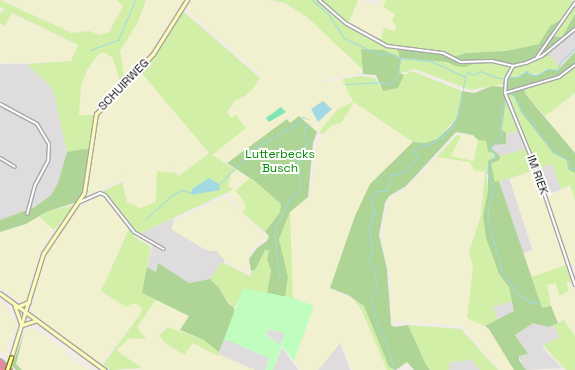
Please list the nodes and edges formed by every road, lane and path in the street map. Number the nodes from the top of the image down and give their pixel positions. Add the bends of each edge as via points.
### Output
1 (187, 0) edge
2 (319, 0) edge
3 (575, 3) edge
4 (575, 29) edge
5 (537, 57) junction
6 (575, 65) edge
7 (513, 66) junction
8 (505, 93) junction
9 (0, 104) edge
10 (0, 158) edge
11 (15, 167) dead end
12 (80, 202) junction
13 (27, 214) dead end
14 (164, 249) dead end
15 (575, 286) edge
16 (0, 293) edge
17 (30, 302) junction
18 (16, 306) junction
19 (26, 314) junction
20 (35, 321) junction
21 (22, 326) junction
22 (0, 362) edge
23 (0, 368) edge
24 (3, 370) edge
25 (8, 370) edge
26 (105, 370) edge

1 - 12 main road, SCHUIRWEG via 153,54 98,110 88,178
2 - 7 street via 349,26 390,47 446,54 461,62 492,61
3 - 5 street
4 - 5 street via 545,54
5 - 7 street
6 - 8 street via 554,80
7 - 8 street via 506,79
8 - 15 street, IM RIEK via 536,169
9 - 13 street via 38,124 49,144 48,161 36,185
10 - 11 street
12 - 14 street, SCHUIRWEG via 98,193 105,195 134,232
12 - 17 main road, SCHUIRWEG via 45,250
16 - 18 main road
17 - 18 main road
17 - 19 main road, SCHUIRWEG
18 - 19 main road
18 - 21 main road
19 - 20 main road
19 - 21 main road, SCHUIRWEG
20 - 21 main road
20 - 26 main road
21 - 25 main road, SCHUIRWEG, bridge
22 - 25 highway
23 - 24 highway

